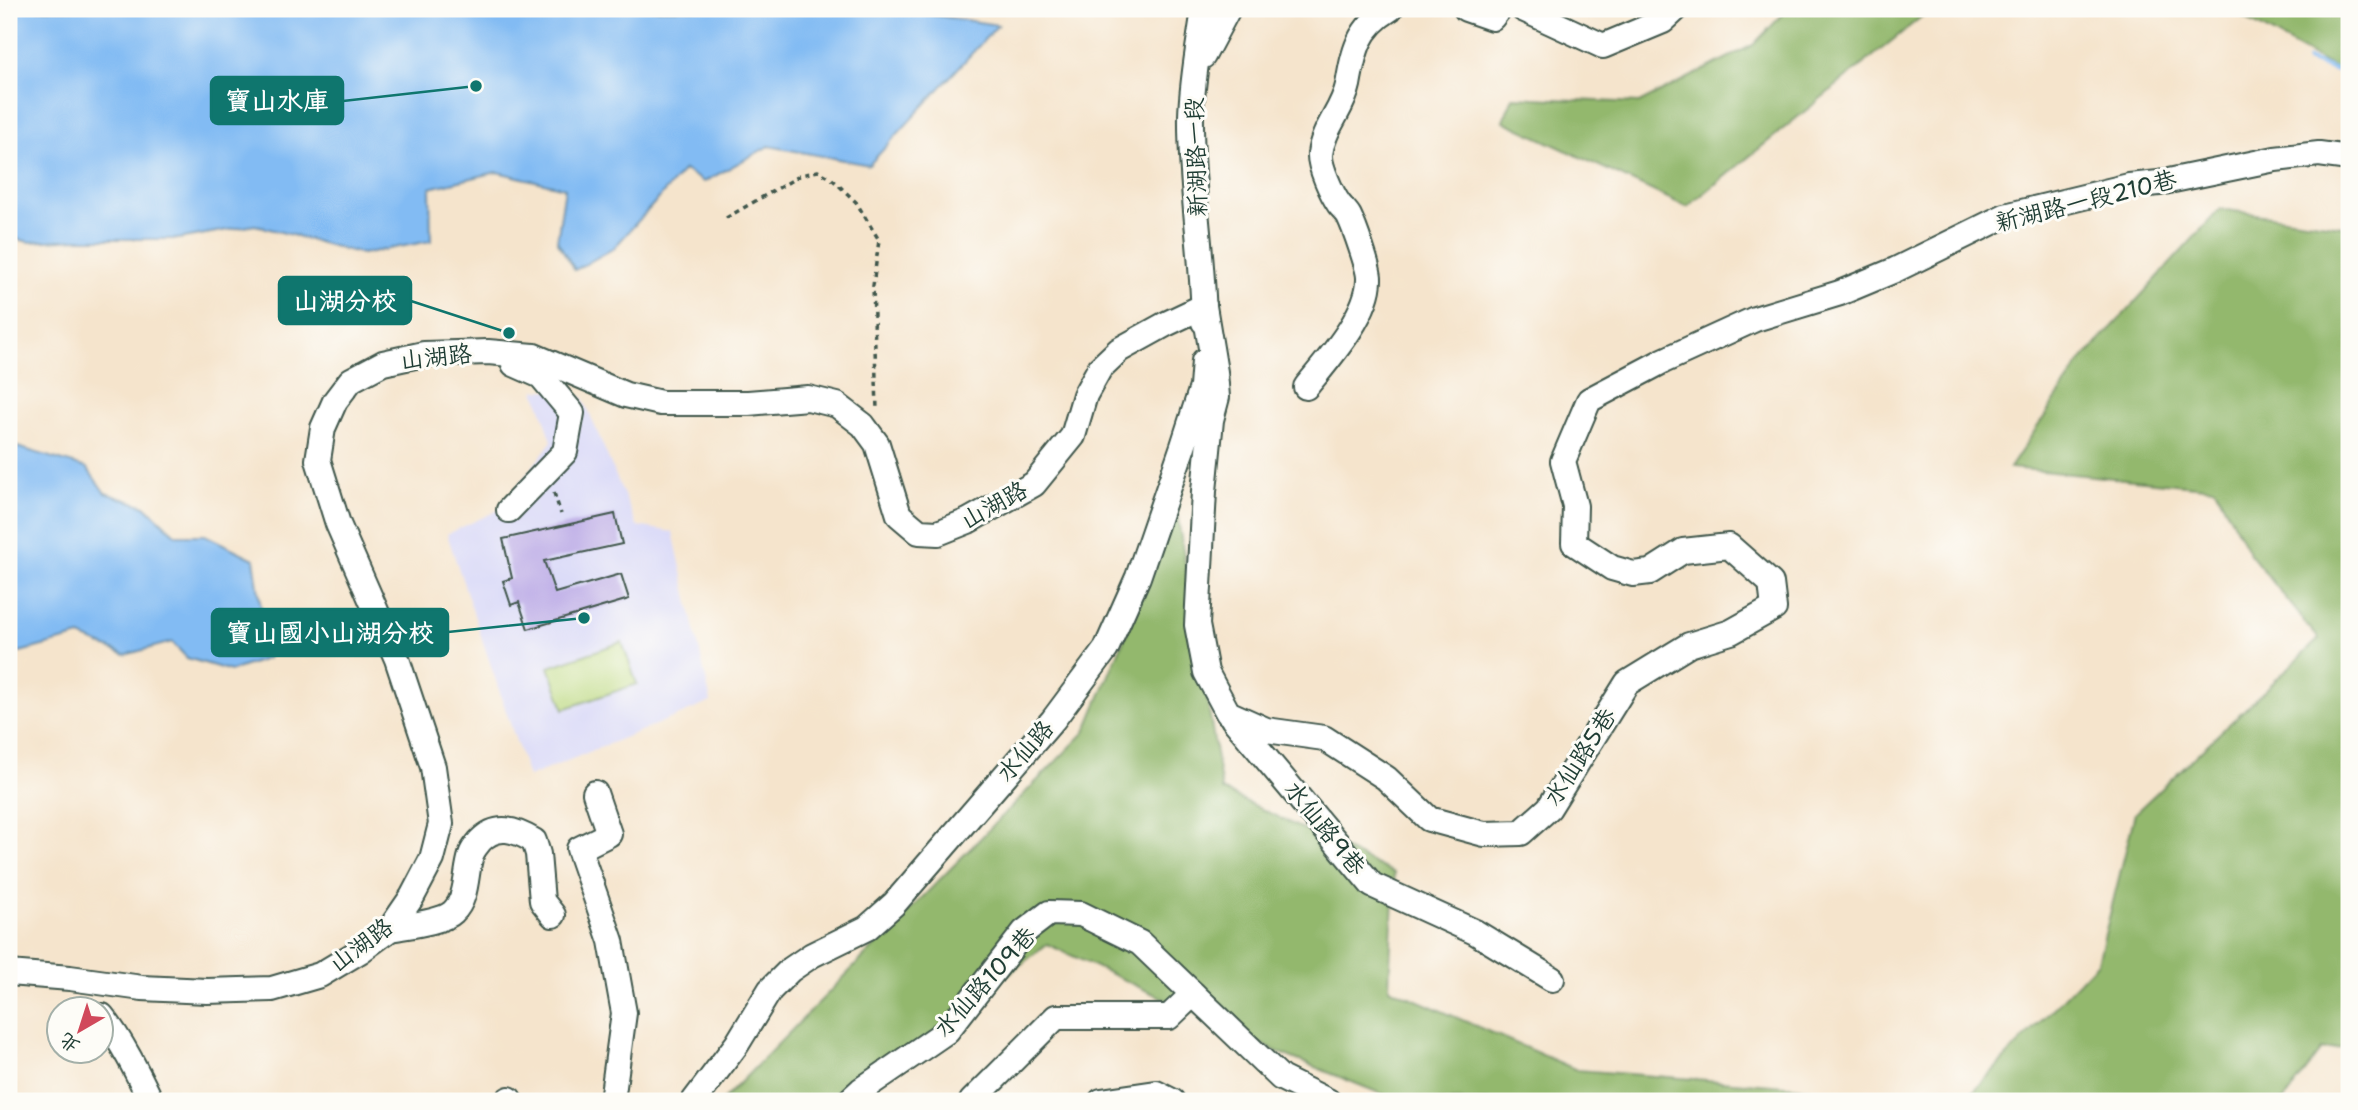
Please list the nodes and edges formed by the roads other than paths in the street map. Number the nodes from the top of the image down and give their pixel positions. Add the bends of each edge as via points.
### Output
1 (1204, 9) edge
2 (1228, 9) edge
3 (1390, 9) edge
4 (1466, 9) edge
5 (1499, 9) edge
6 (1523, 9) edge
7 (1675, 9) edge
8 (1193, 75) junction
9 (2349, 158) edge
10 (1204, 306) junction
11 (1755, 319) joint
12 (488, 352) junction
13 (1306, 387) dead end
14 (509, 510) dead end
15 (1228, 713) junction
16 (595, 793) dead end
17 (553, 915) dead end
18 (390, 929) junction
19 (9, 973) edge
20 (70, 978) junction
21 (1552, 979) dead end
22 (84, 995) edge
23 (1193, 995) junction
24 (116, 1038) edge
25 (151, 1101) edge
26 (612, 1101) edge
27 (694, 1101) edge
28 (849, 1101) edge
29 (972, 1101) edge
30 (1101, 1101) edge
31 (1172, 1101) edge
32 (1328, 1101) edge

1 - 8 street, 新湖路一段
2 - 8 street
3 - 13 street via 1377,16 1360,37 1347,89 1325,133 1319,158 1333,193 1349,216 1369,276 1366,300 1336,351
4 - 5 street via 1492,18
6 - 7 street via 1603,46 1663,21
8 - 10 street, 新湖路一段 via 1192,175
9 - 11 street, 新湖路一段210巷 via 2319,154 2275,159 2129,186 2005,216 1840,293
10 - 12 street, 山湖路 via 1119,350 1100,368 1085,395 1073,436 1034,484 968,522 938,533 919,533 899,515 877,444 863,425 837,405 808,398 661,403 626,394 534,356
10 - 15 street via 1217,397 1204,491 1197,625 1206,672
10 - 27 street, 水仙路 via 1202,387 1138,577 1106,649 1053,720 894,904 867,928 811,955 770,990
11 - 15 street, 水仙路5巷 via 1589,400 1563,461 1575,506 1574,542 1612,568 1633,574 1650,572 1683,551 1730,546 1771,583 1774,608 1731,632 1689,645 1627,683 1549,808 1521,833 1483,834 1430,819 1386,778 1324,737 1266,730
12 - 14 street via 541,376 572,413 565,452
12 - 18 street, 山湖路 via 424,354 383,363 351,380 323,428 318,460 338,524 401,669 433,767 441,824 432,859
15 - 21 street, 水仙路9巷 via 1372,886 1475,932
16 - 26 street via 608,834 579,849 611,941 624,1013
17 - 18 street via 542,901 534,841 502,829 488,833 472,851 461,900 453,914
18 - 20 street, 山湖路 via 320,975 272,989 142,988
19 - 20 street, 山湖路
20 - 22 street
23 - 28 street, 水仙路109巷 via 1140,943 1081,914 1049,913 1024,932 947,1031
23 - 29 street via 1169,1017 1056,1017
23 - 32 street, 水仙路109巷 via 1280,1077
24 - 25 street
30 - 31 street via 1156,1093

